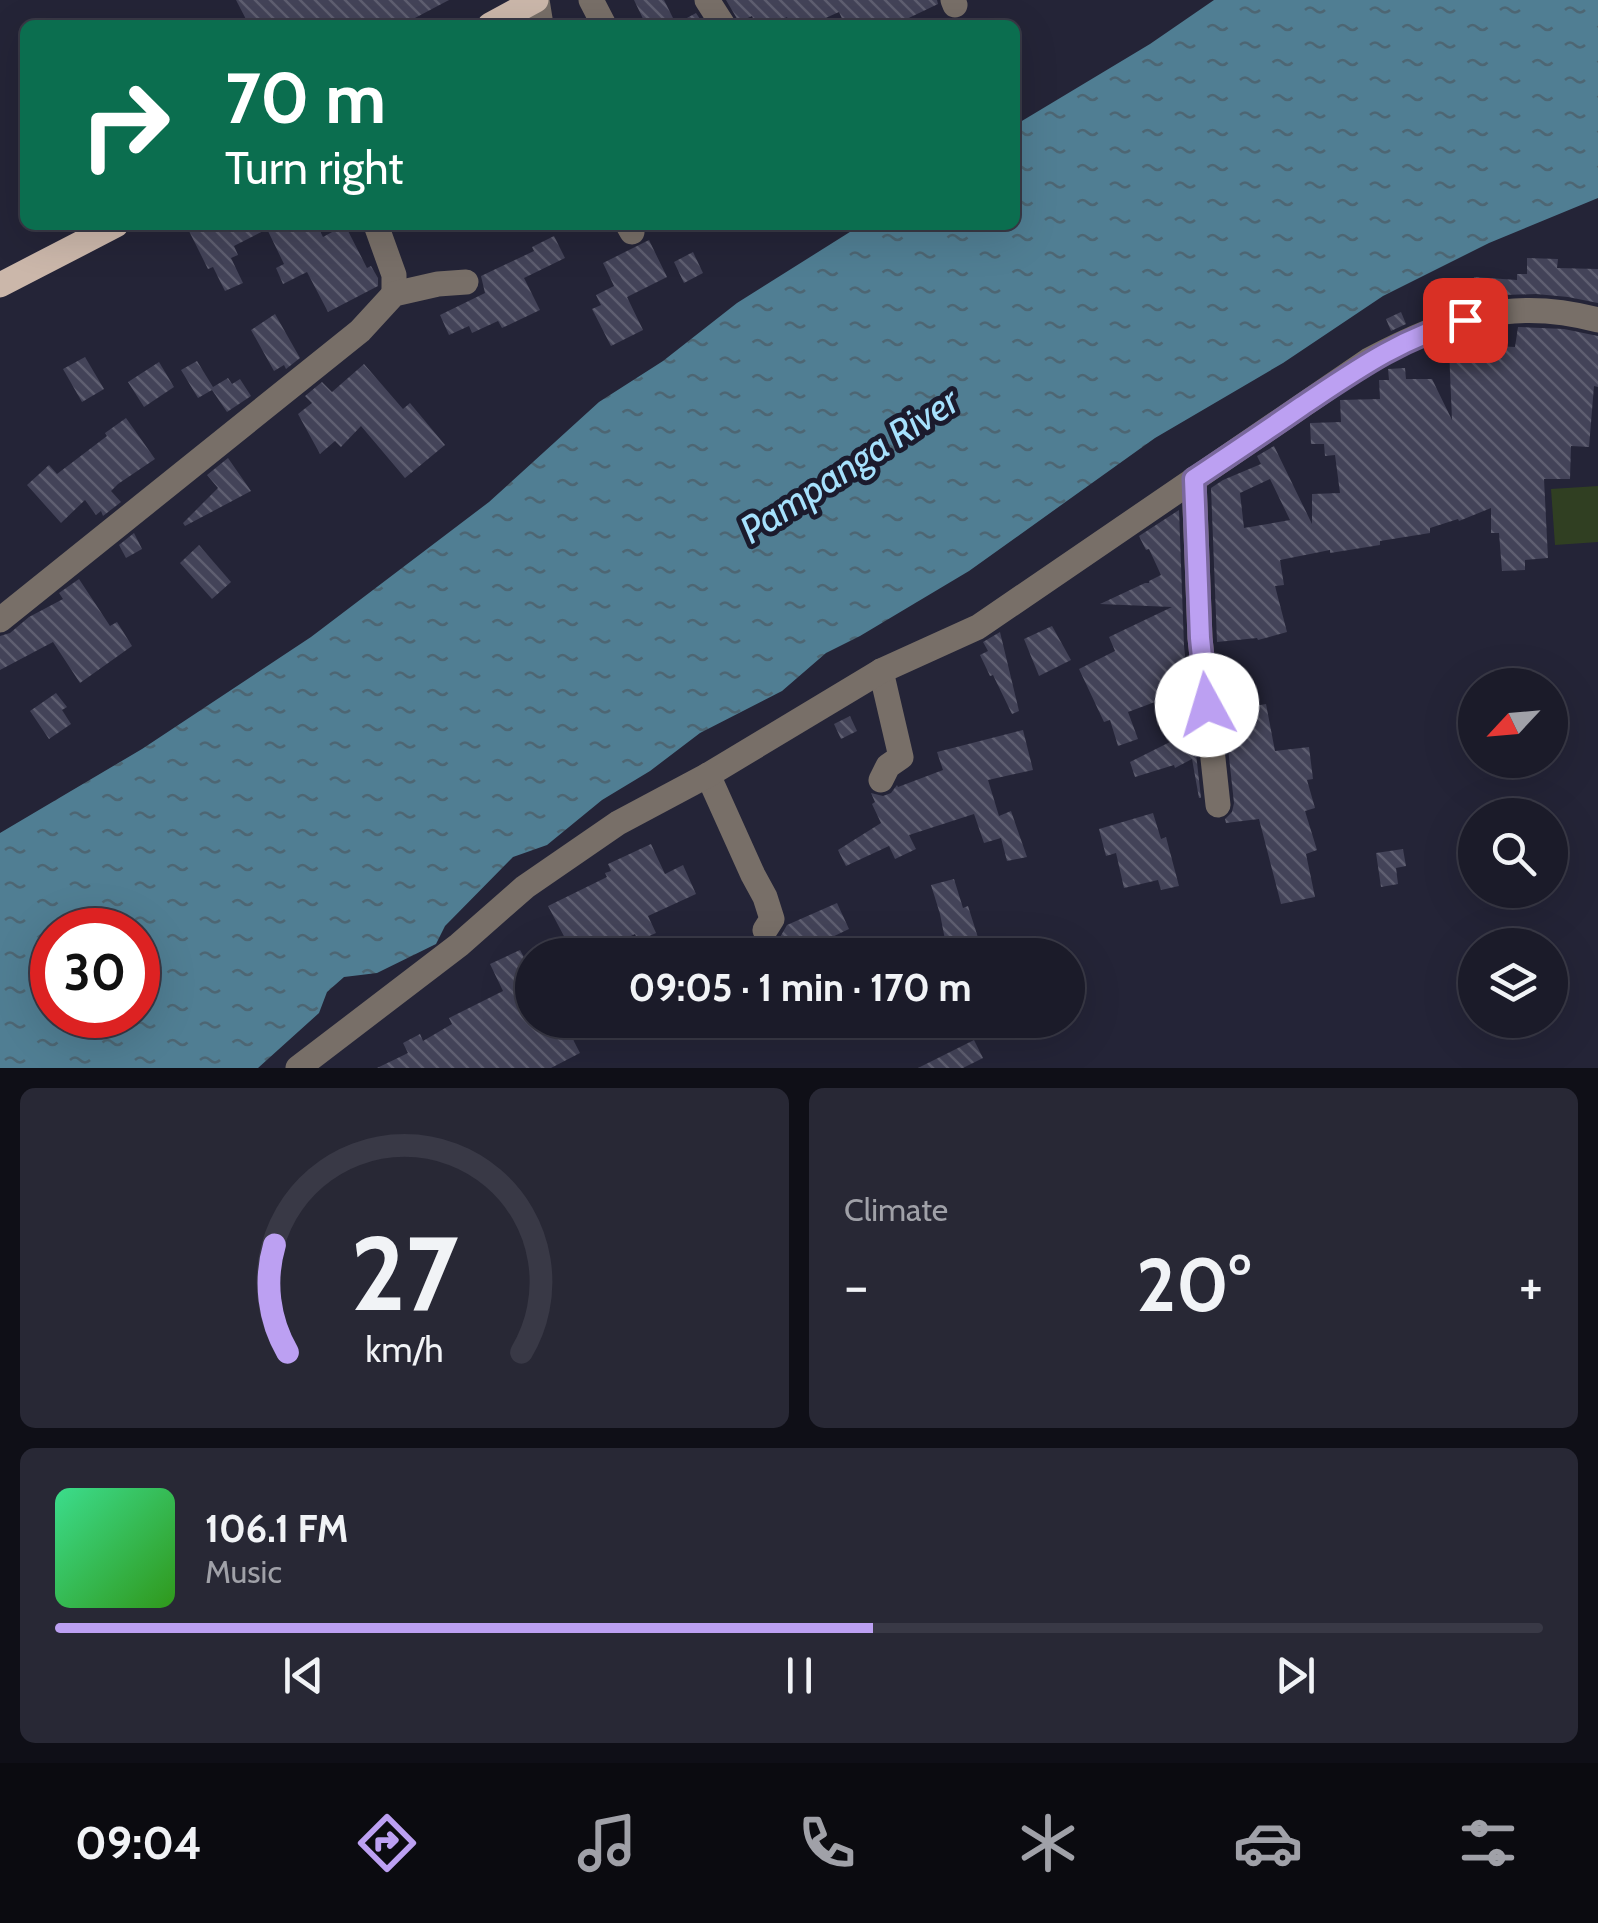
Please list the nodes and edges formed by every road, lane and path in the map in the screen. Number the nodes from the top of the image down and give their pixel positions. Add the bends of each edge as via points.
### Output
1 (537, 0) edge
2 (499, 20) edge
3 (106, 230) edge
4 (378, 230) edge
5 (466, 282) dead end
6 (0, 286) edge
7 (394, 294) junction
8 (1598, 320) edge
9 (1194, 479) junction
10 (0, 620) edge
11 (881, 672) junction
12 (708, 775) junction
13 (881, 780) dead end
14 (1218, 805) dead end
15 (766, 930) dead end
16 (298, 1068) edge

1 - 2 main road
3 - 6 main road
4 - 7 street
5 - 7 street
7 - 10 street via 360,332
8 - 9 street via 1528,308 1438,328 1369,360
9 - 11 street via 978,627
9 - 14 street via 1200,638
11 - 12 street
11 - 13 street via 901,757
12 - 15 street via 765,897 772,918
12 - 16 street via 618,823 525,886

